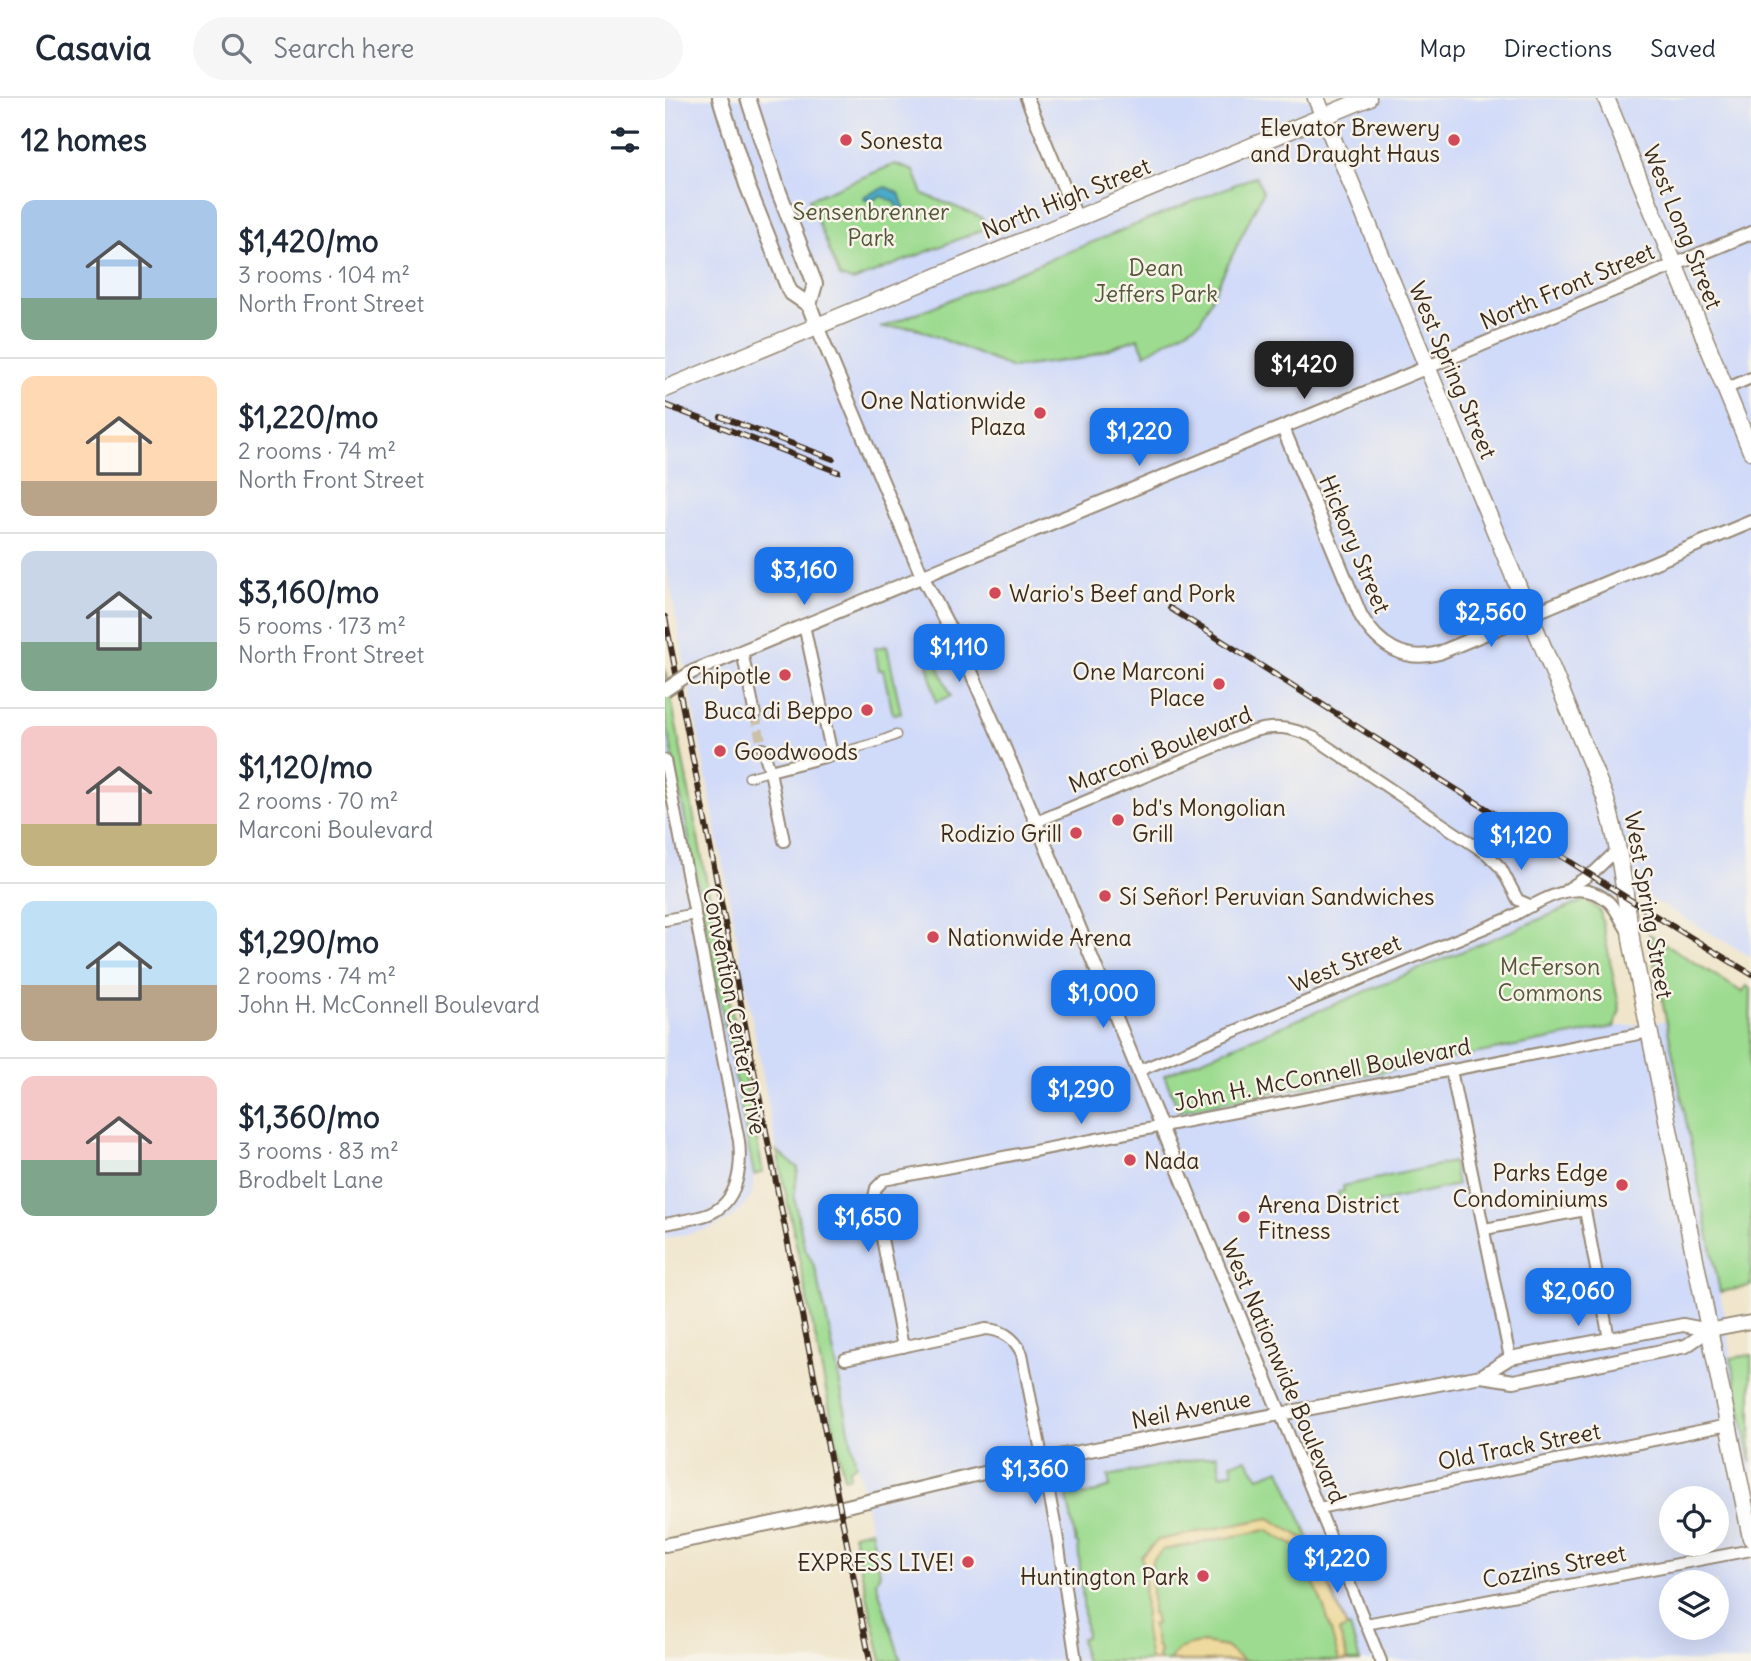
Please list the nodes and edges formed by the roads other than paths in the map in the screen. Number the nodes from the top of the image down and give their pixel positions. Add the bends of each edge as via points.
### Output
1 (720, 98) edge
2 (748, 98) edge
3 (1027, 98) edge
4 (1316, 98) edge
5 (1368, 98) edge
6 (1606, 98) edge
7 (1323, 116) junction
8 (1077, 219) junction
9 (1751, 233) edge
10 (1674, 264) junction
11 (809, 305) junction
12 (817, 326) junction
13 (1427, 367) junction
14 (1751, 378) edge
15 (1725, 388) junction
16 (665, 389) edge
17 (1283, 428) junction
18 (1751, 451) edge
19 (1751, 522) edge
20 (922, 576) junction
21 (1530, 614) junction
22 (804, 625) junction
23 (742, 651) junction
24 (665, 690) edge
25 (755, 715) tunnel mouth
26 (896, 735) dead end
27 (763, 749) tunnel mouth
28 (832, 755) junction
29 (665, 760) edge
30 (770, 771) junction
31 (750, 777) dead end
32 (1036, 822) junction
33 (784, 841) dead end
34 (1619, 848) junction
35 (1566, 890) junction
36 (1532, 906) junction
37 (695, 914) junction
38 (665, 920) edge
39 (1631, 936) junction
40 (1649, 1032) junction
41 (1451, 1070) junction
42 (1138, 1071) junction
43 (1161, 1126) junction
44 (665, 1224) edge
45 (1485, 1229) junction
46 (1751, 1322) edge
47 (1709, 1330) junction
48 (1609, 1339) junction
49 (902, 1347) junction
50 (1510, 1357) junction
51 (845, 1359) dead end
52 (1481, 1376) junction
53 (1280, 1413) junction
54 (1728, 1425) junction
55 (1042, 1460) junction
56 (1319, 1508) junction
57 (1751, 1538) edge
58 (665, 1545) edge
59 (1751, 1550) edge
60 (1366, 1624) junction
61 (1076, 1661) edge
62 (1381, 1661) edge

1 - 11 main road via 747,185 790,292
2 - 11 main road via 815,284
3 - 8 street
4 - 7 main road, West Spring Street
5 - 7 main road, North High Street
6 - 10 main road, West Long Street
7 - 8 main road, North High Street
7 - 13 main road, West Spring Street
8 - 12 main road, North High Street
9 - 10 street, North Front Street
10 - 13 street, North Front Street
10 - 15 main road, West Long Street
11 - 12 main road
12 - 16 main road, North High Street
12 - 20 street, West Nationwide Boulevard
13 - 17 street, North Front Street
13 - 21 main road, West Spring Street
14 - 15 street
15 - 18 main road, West Long Street
17 - 20 street, North Front Street
17 - 21 street, Hickory Street via 1361,616 1382,643 1412,656 1428,656
19 - 21 street
20 - 22 street, North Front Street
20 - 32 street, West Nationwide Boulevard via 966,660
21 - 34 main road, West Spring Street via 1605,797
22 - 23 street, North Front Street
22 - 28 street
23 - 24 street, North Front Street, bridge
23 - 25 street
26 - 28 street
27 - 30 street
28 - 30 street
29 - 37 street, Convention Center Drive
30 - 31 street
30 - 33 street
32 - 36 street, Marconi Boulevard via 1251,732 1290,728 1313,737 1487,854 1518,900
32 - 42 street, West Nationwide Boulevard
34 - 35 street, West Street
34 - 39 main road, West Spring Street
35 - 36 street, West Street
35 - 39 street via 1592,892 1610,903
36 - 42 street, West Street
37 - 38 street
37 - 44 street, Convention Center Drive via 741,1165 735,1187 717,1210
39 - 40 main road, West Spring Street
40 - 41 street, John H. McConnell Boulevard
40 - 47 main road, West Spring Street
41 - 43 street, John H. McConnell Boulevard
41 - 45 street
42 - 43 street, West Nationwide Boulevard
43 - 49 street, John H. McConnell Boulevard via 881,1181 874,1198
43 - 53 street, West Nationwide Boulevard
45 - 48 street via 1585,1210
45 - 50 street
46 - 47 street, Neil Avenue
47 - 48 street, Neil Avenue via 1683,1325
47 - 52 street, Neil Avenue via 1686,1346 1514,1381
47 - 54 main road, West Spring Street
48 - 50 street, Neil Avenue
49 - 51 street
49 - 55 street via 986,1329 1009,1336 1022,1354
50 - 52 street via 1507,1369
52 - 53 street, Neil Avenue
53 - 55 street, Neil Avenue
53 - 56 street, West Nationwide Boulevard
54 - 56 street, Old Track Street
54 - 57 main road, West Spring Street
55 - 58 street, Neil Avenue
55 - 61 street
56 - 60 street, West Nationwide Boulevard
59 - 60 street, Cozzins Street
60 - 62 street, West Nationwide Boulevard

